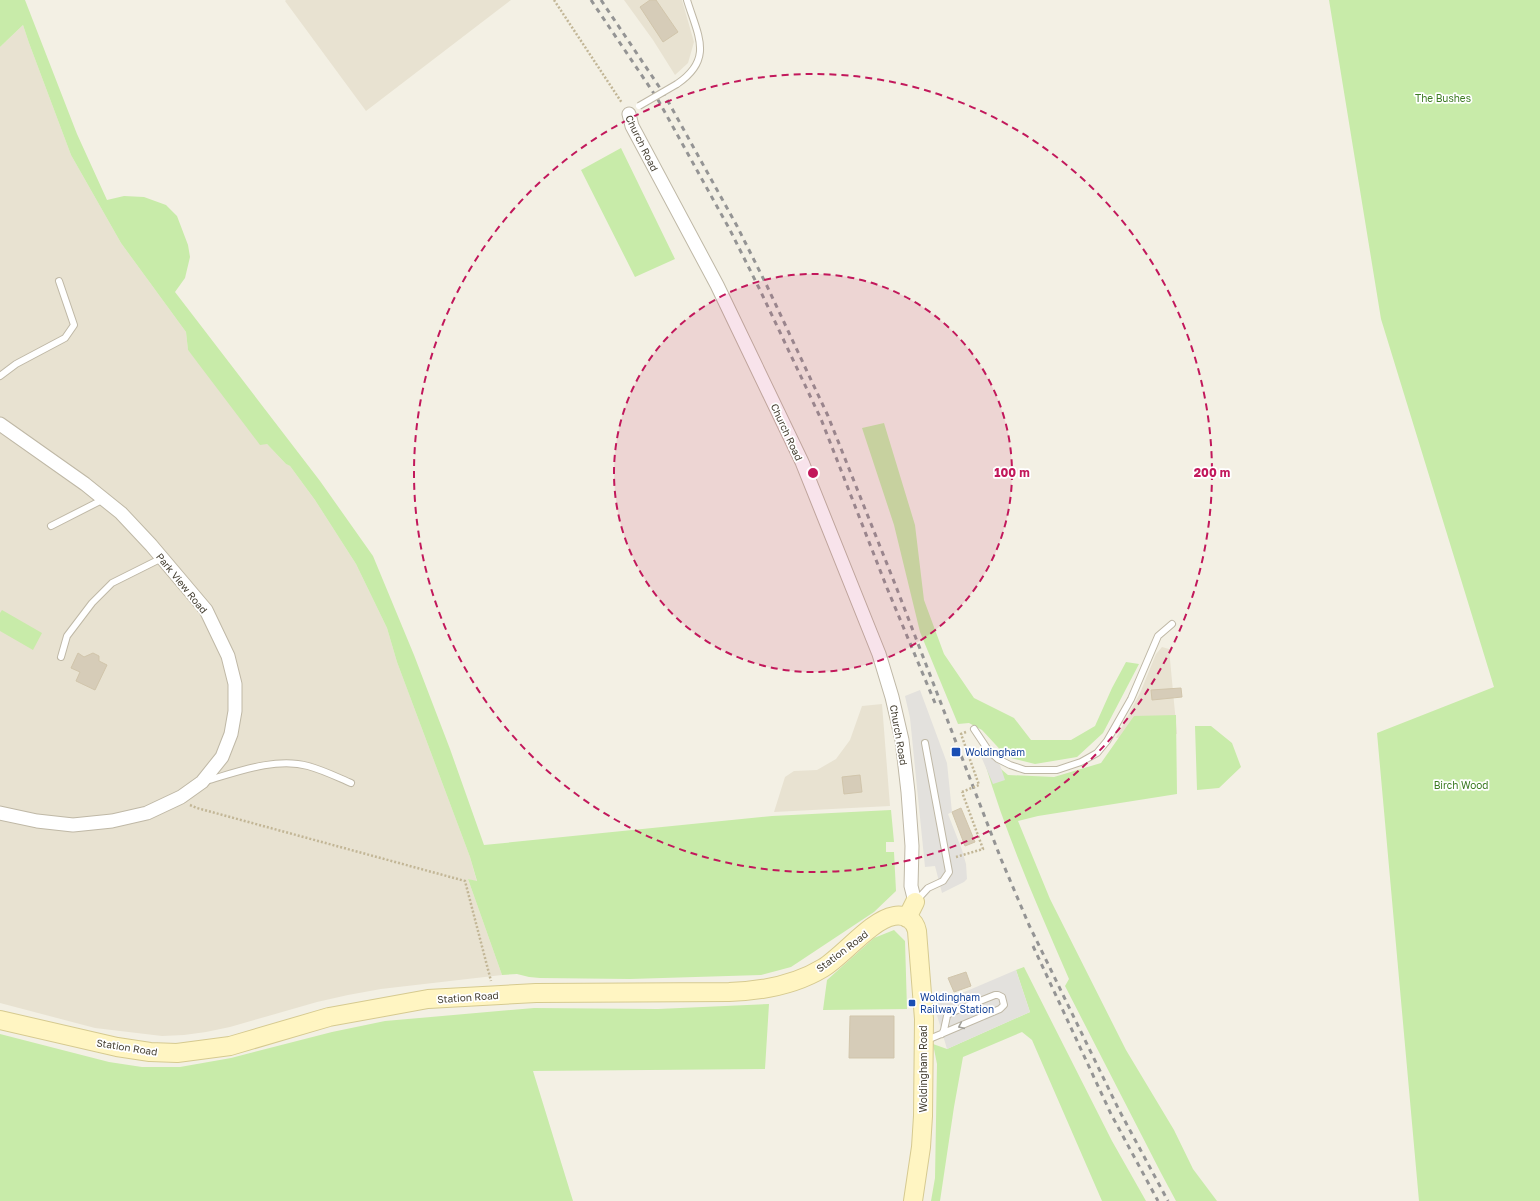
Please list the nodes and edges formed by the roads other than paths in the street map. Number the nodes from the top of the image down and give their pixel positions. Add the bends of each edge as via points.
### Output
1 (687, 0) edge
2 (634, 110) joint
3 (59, 281) dead end
4 (0, 376) edge
5 (0, 424) edge
6 (104, 499) junction
7 (51, 526) dead end
8 (162, 558) junction
9 (1172, 624) dead end
10 (61, 657) dead end
11 (974, 729) road end
12 (925, 743) dead end
13 (202, 782) junction
14 (351, 783) dead end
15 (0, 813) edge
16 (911, 910) junction
17 (0, 1020) edge
18 (942, 1034) junction
19 (923, 1042) junction
20 (913, 1201) edge

1 - 2 lane, bridge via 701,45 696,68 688,77
2 - 16 street, Church Road via 632,126 718,285 802,462 879,654 902,740 912,846
3 - 4 lane via 74,325 65,338 16,364
5 - 6 street, Park View Road
6 - 7 lane
6 - 8 street, Park View Road via 121,513
8 - 10 lane via 112,583 92,603 67,636
8 - 13 street, Park View Road via 206,610 228,656 235,684 235,710 231,734 222,757
9 - 11 lane via 1158,636 1130,699 1107,741 1097,753 1081,762 1057,770 1025,770 1010,765 988,750
12 - 16 lane via 949,872 943,880 928,888
13 - 14 lane via 269,765 292,763 309,766
13 - 15 street, Park View Road via 147,813 112,821 73,825
16 - 17 street, Station Road via 875,926 823,968 794,981 762,990 536,993 428,999 329,1017 230,1046 177,1053 118,1047
16 - 19 street, Woldingham Road via 917,931
18 -> 18 lane via 950,1013 995,995 1002,997 1003,1007
18 - 19 lane
19 - 20 street, Woldingham Road via 923,1116

